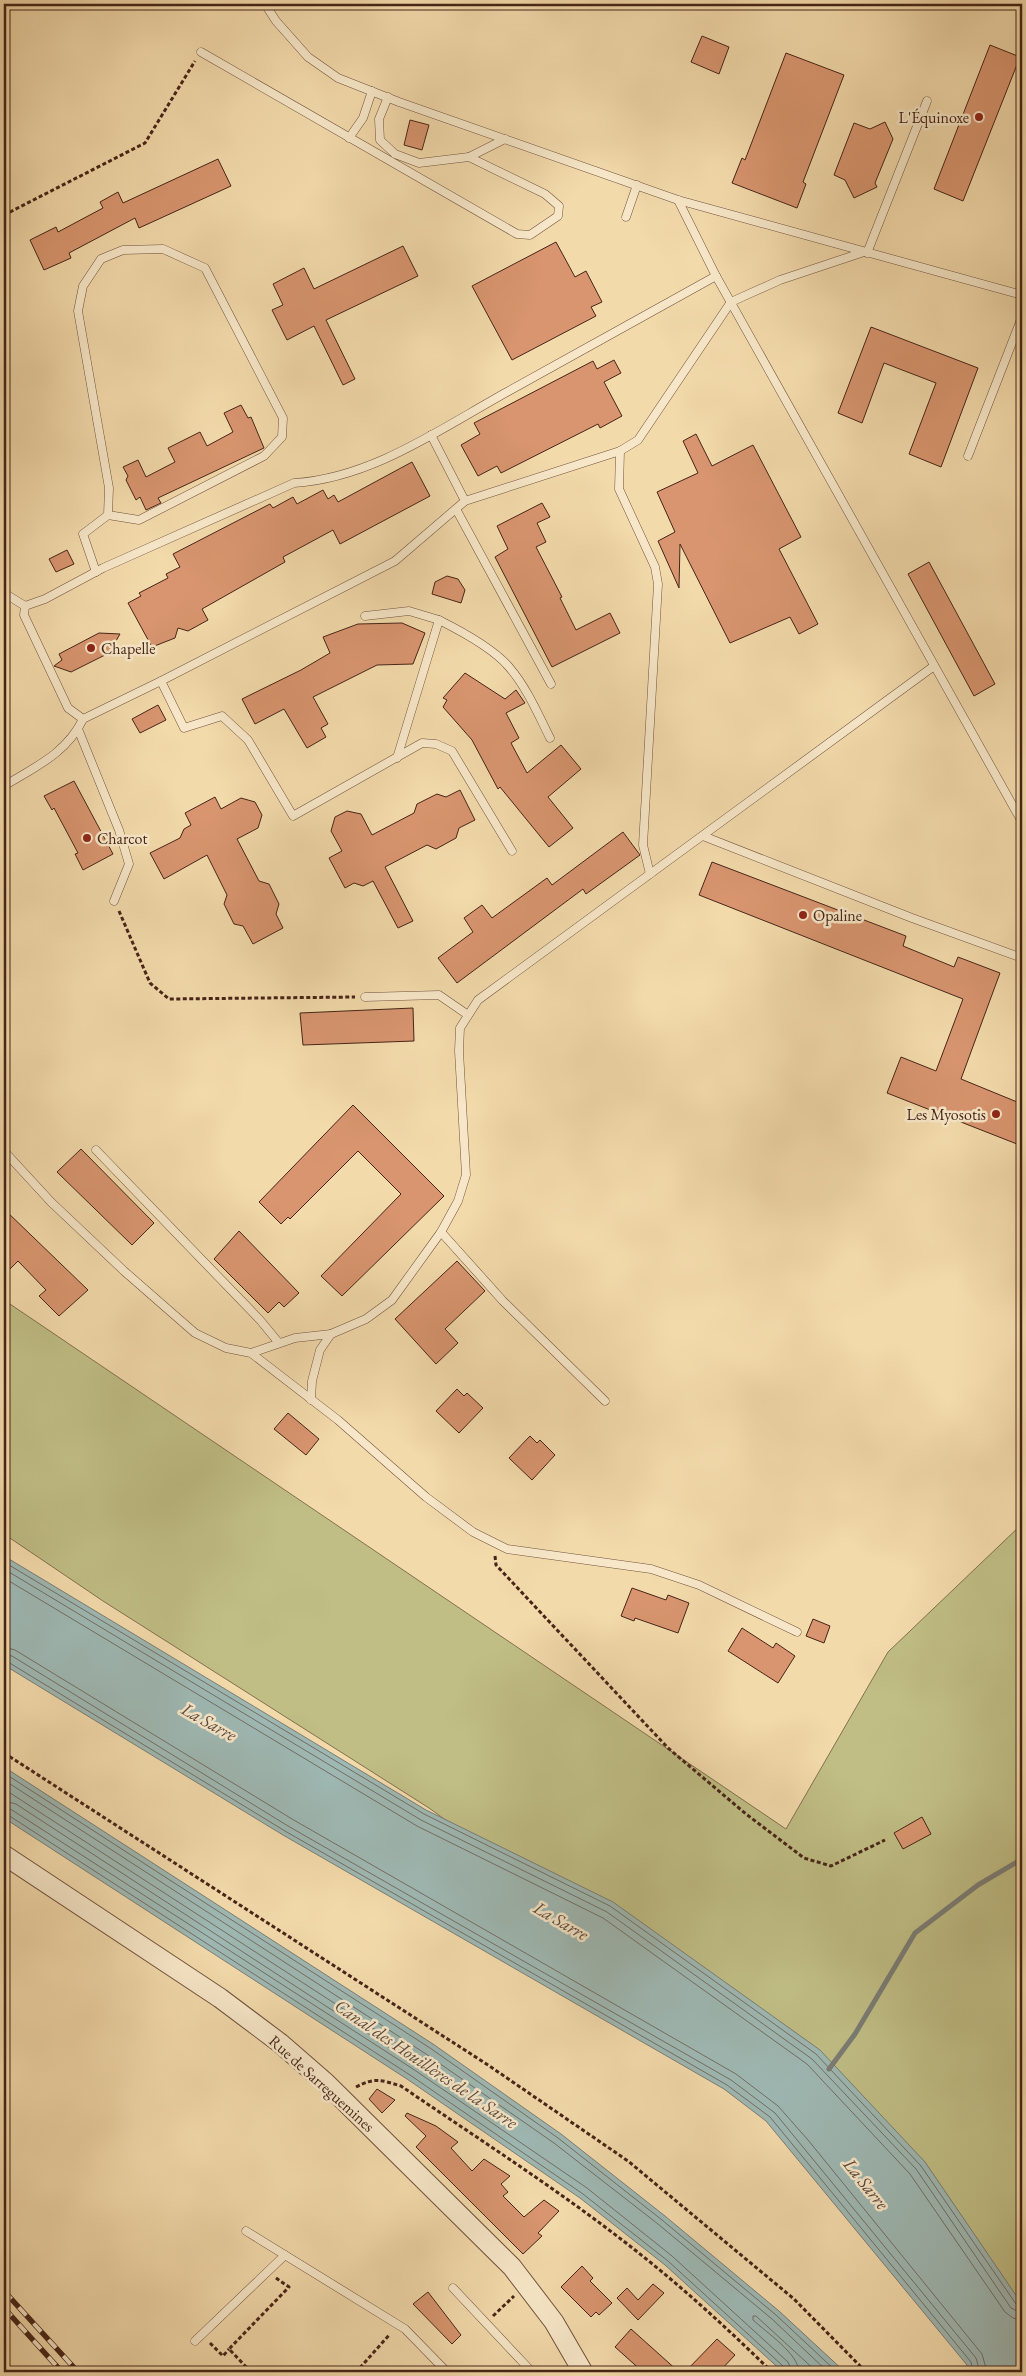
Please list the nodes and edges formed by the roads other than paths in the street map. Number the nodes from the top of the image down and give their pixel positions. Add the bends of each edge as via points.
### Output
1 (266, 4) edge
2 (201, 52) road end
3 (372, 91) junction
4 (388, 97) junction
5 (927, 101) dead end
6 (349, 138) junction
7 (505, 139) junction
8 (469, 157) junction
9 (636, 185) junction
10 (678, 200) junction
11 (626, 217) dead end
12 (866, 252) junction
13 (716, 276) junction
14 (1022, 295) edge
15 (730, 302) junction
16 (1022, 317) edge
17 (431, 435) junction
18 (620, 451) junction
19 (968, 456) dead end
20 (465, 501) junction
21 (456, 509) junction
22 (108, 515) junction
23 (96, 572) junction
24 (4, 593) edge
25 (25, 606) junction
26 (365, 616) dead end
27 (439, 620) junction
28 (934, 666) junction
29 (161, 681) junction
30 (551, 684) dead end
31 (83, 719) junction
32 (78, 729) junction
33 (550, 738) dead end
34 (397, 758) junction
35 (4, 786) edge
36 (1022, 822) edge
37 (703, 836) junction
38 (512, 851) dead end
39 (650, 874) junction
40 (114, 902) road end
41 (1022, 958) edge
42 (365, 997) road end
43 (468, 1016) junction
44 (96, 1150) dead end
45 (4, 1151) edge
46 (441, 1232) junction
47 (331, 1334) junction
48 (279, 1343) junction
49 (251, 1353) junction
50 (311, 1400) junction
51 (605, 1401) dead end
52 (797, 1632) dead end
53 (4, 1855) edge
54 (246, 2230) dead end
55 (285, 2255) junction
56 (452, 2288) dead end
57 (198, 2338) road end
58 (447, 2372) edge
59 (532, 2372) edge
60 (582, 2372) edge

1 - 3 lane via 276,21 308,56 338,78
2 - 6 lane
3 - 4 lane
3 - 6 lane via 363,118
4 - 7 lane
4 - 8 lane via 379,119 380,140 395,154 419,163
5 - 12 lane
6 - 8 lane via 517,234 530,235 558,216 559,206 545,194
7 - 8 lane
7 - 9 lane
9 - 10 lane
9 - 11 lane
10 - 12 lane
10 - 13 lane
12 - 14 lane
12 - 15 lane via 780,280
13 - 15 lane
13 - 17 lane
15 - 18 lane via 650,425 638,440
15 - 28 lane
16 - 19 lane
17 - 20 lane
17 - 23 lane via 348,475 318,482 294,483
18 - 20 lane
18 - 39 lane via 619,489 655,567 658,584 643,844
20 - 21 lane
21 - 29 lane via 395,561
21 - 30 lane
22 - 22 lane via 139,520 264,456 282,437 283,418 205,268 163,249 123,250 101,258 83,286 78,311 109,488
22 - 23 lane via 83,534
23 - 25 lane
24 - 25 lane
25 - 31 lane via 24,615 68,708
26 - 27 lane via 409,611
27 - 33 lane via 468,634 508,666 527,692
27 - 34 lane
28 - 36 lane
28 - 37 lane
29 - 31 lane
29 - 34 lane via 184,728 222,716 248,740 293,816
31 - 32 lane
32 - 35 lane via 60,751
32 - 40 lane via 119,830 129,864
34 - 38 lane via 422,743 436,744 452,751
37 - 39 lane
37 - 41 lane
39 - 43 lane via 506,978 478,1000
42 - 43 lane via 439,995
43 - 46 lane via 460,1028 459,1051 466,1175 458,1201
44 - 48 lane via 254,1313
45 - 49 lane via 51,1202 195,1333 226,1348
46 - 47 lane via 392,1300 366,1319
46 - 51 lane via 503,1301
47 - 48 lane
47 - 50 lane via 320,1350
48 - 49 lane
49 - 50 lane
50 - 52 lane via 472,1532 507,1549 651,1570 699,1584
53 - 60 street, Rue de Sarreguemines via 220,1998 280,2043 340,2095 526,2284 554,2322
54 - 55 lane
55 - 57 lane
55 - 58 lane via 399,2324
56 - 59 lane

